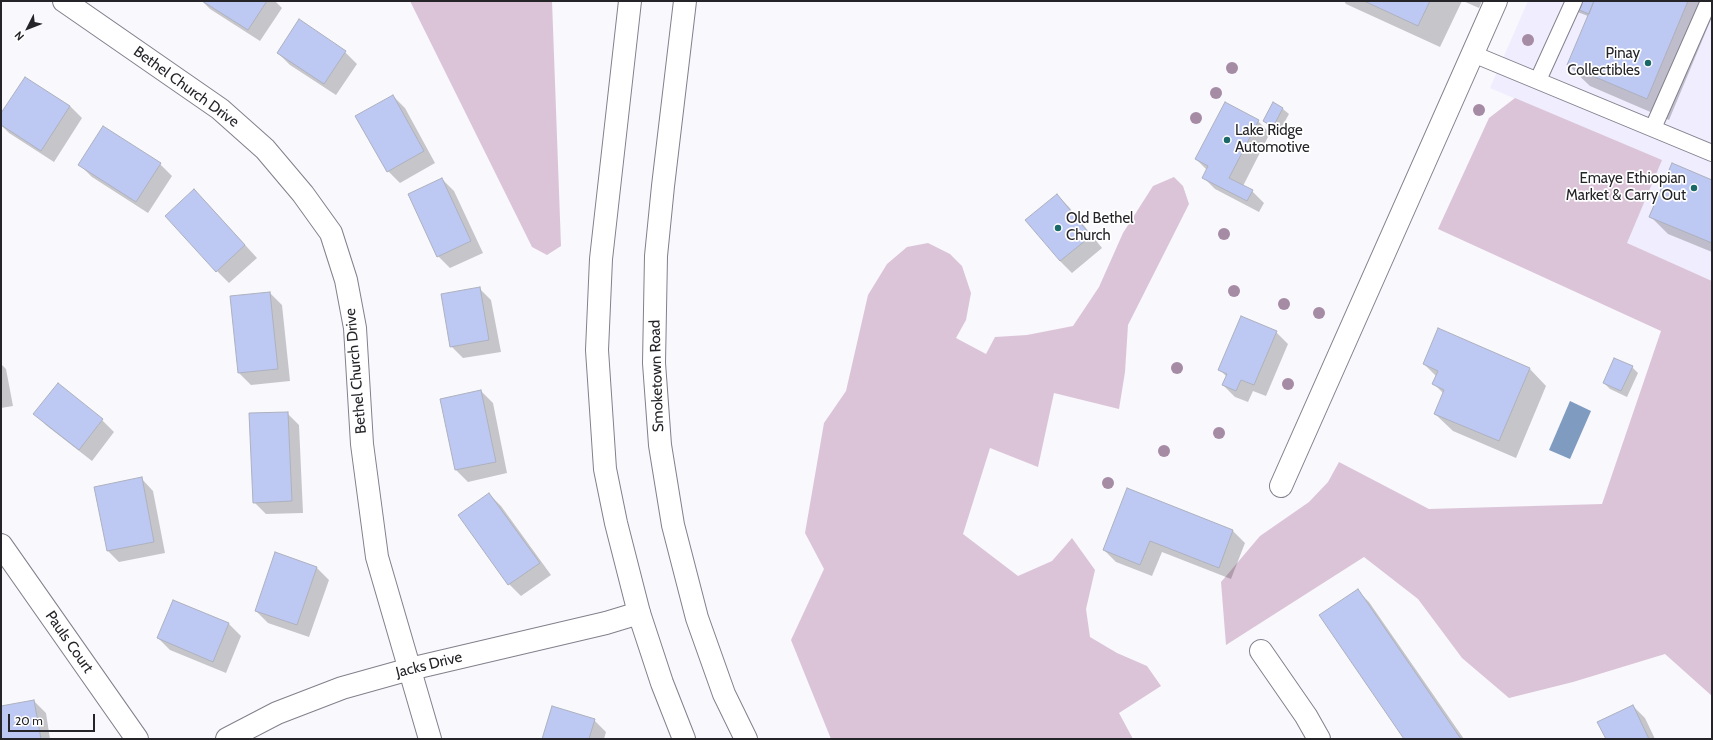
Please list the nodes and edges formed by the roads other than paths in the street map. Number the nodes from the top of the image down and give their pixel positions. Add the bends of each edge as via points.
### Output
1 (64, 1) edge
2 (630, 1) edge
3 (685, 1) edge
4 (1496, 1) edge
5 (1574, 1) edge
6 (1709, 1) edge
7 (1473, 54) junction
8 (1538, 80) junction
9 (1653, 128) junction
10 (1712, 153) edge
11 (1281, 486) dead end
12 (1, 545) edge
13 (639, 613) junction
14 (1261, 651) dead end
15 (410, 669) junction
16 (137, 739) edge
17 (227, 739) edge
18 (430, 739) edge
19 (684, 739) edge
20 (746, 739) edge
21 (1319, 739) edge

1 - 15 street, Bethel Church Drive via 220,109 265,148 331,233 346,280 355,328 362,444 377,557
2 - 13 street via 601,259 597,350 606,469 616,524
3 - 20 street, Smoketown Road via 656,256 654,363 660,445 673,525 697,618 724,694
4 - 7 street
5 - 8 lane
6 - 9 lane
7 - 8 lane
7 - 11 street
8 - 9 lane
9 - 10 lane
12 - 16 street, Pauls Court
13 - 15 street, Jacks Drive
13 - 19 street
14 - 21 street
15 - 17 street, Jacks Drive via 335,691 278,713
15 - 18 street, Bethel Church Drive

